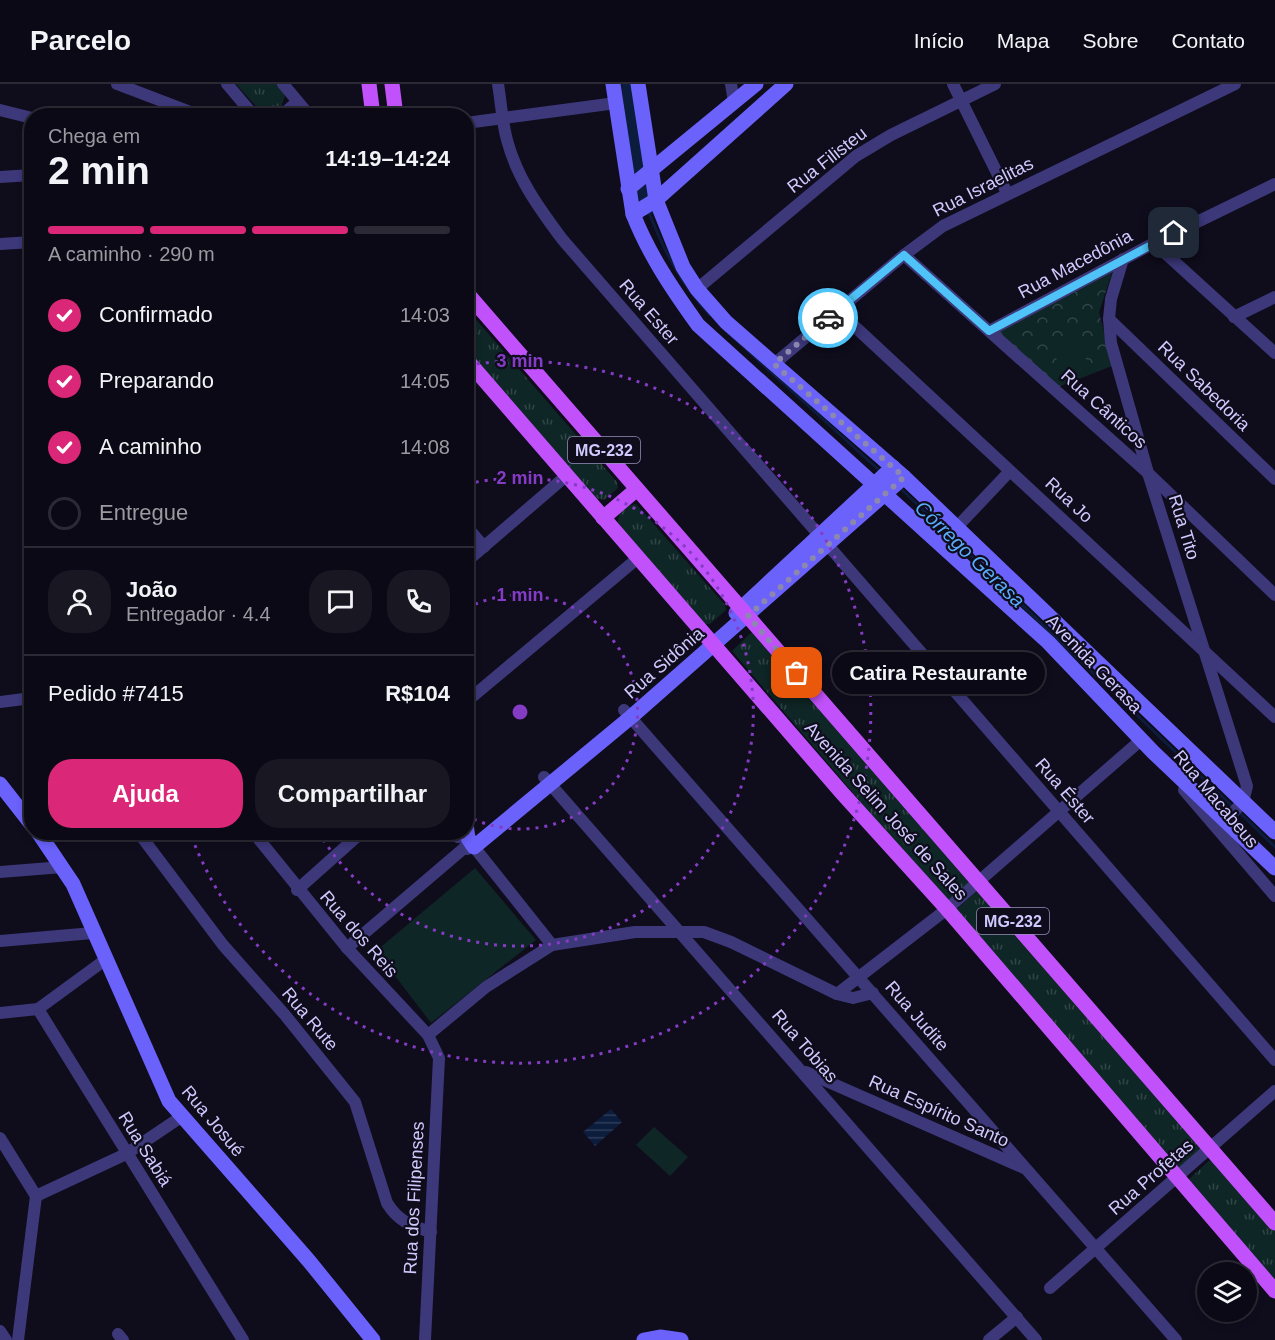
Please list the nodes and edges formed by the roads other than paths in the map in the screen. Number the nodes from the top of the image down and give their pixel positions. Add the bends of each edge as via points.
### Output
1 (117, 84) edge
2 (227, 84) edge
3 (283, 84) edge
4 (369, 84) edge
5 (392, 84) edge
6 (498, 84) edge
7 (613, 84) edge
8 (638, 84) edge
9 (731, 84) edge
10 (756, 84) edge
11 (786, 84) edge
12 (953, 84) edge
13 (996, 84) edge
14 (1235, 84) edge
15 (961, 100) junction
16 (297, 102) junction
17 (734, 102) junction
18 (616, 104) junction
19 (180, 108) edge
20 (247, 108) edge
21 (290, 108) edge
22 (303, 108) edge
23 (372, 108) edge
24 (395, 108) edge
25 (0, 110) edge
26 (24, 116) edge
27 (503, 118) junction
28 (474, 122) edge
29 (24, 176) edge
30 (0, 177) edge
31 (642, 180) junction
32 (1275, 184) edge
33 (1007, 193) junction
34 (647, 205) junction
35 (24, 242) edge
36 (1154, 243) junction
37 (0, 244) edge
38 (904, 255) junction
39 (1123, 259) junction
40 (697, 289) junction
41 (1275, 297) edge
42 (474, 301) edge
43 (837, 310) junction
44 (1234, 317) junction
45 (1109, 319) junction
46 (989, 331) junction
47 (1275, 353) edge
48 (774, 364) junction
49 (474, 368) edge
50 (1010, 471) junction
51 (1148, 472) junction
52 (566, 476) junction
53 (1275, 479) edge
54 (889, 482) junction
55 (637, 489) junction
56 (603, 519) junction
57 (957, 527) junction
58 (474, 535) edge
59 (824, 542) junction
60 (484, 547) junction
61 (474, 555) edge
62 (638, 558) junction
63 (1275, 595) edge
64 (744, 613) junction
65 (711, 641) junction
66 (1202, 648) junction
67 (474, 695) edge
68 (24, 699) edge
69 (0, 702) edge
70 (627, 714) junction
71 (1275, 717) edge
72 (1141, 740) junction
73 (1153, 752) junction
74 (547, 781) junction
75 (0, 784) edge
76 (5, 800) edge
77 (1241, 804) junction
78 (1059, 812) junction
79 (24, 818) edge
80 (1227, 819) junction
81 (1275, 832) edge
82 (474, 835) edge
83 (44, 840) edge
84 (144, 840) edge
85 (259, 840) edge
86 (345, 840) edge
87 (467, 840) edge
88 (469, 840) edge
89 (63, 867) junction
90 (1275, 868) edge
91 (0, 872) edge
92 (978, 881) junction
93 (297, 890) junction
94 (1275, 896) edge
95 (947, 909) junction
96 (677, 930) junction
97 (93, 933) junction
98 (0, 941) edge
99 (552, 945) junction
100 (347, 948) junction
101 (105, 960) junction
102 (860, 978) junction
103 (873, 993) junction
104 (837, 994) junction
105 (38, 1009) junction
106 (0, 1013) edge
107 (428, 1035) junction
108 (439, 1058) joint
109 (1275, 1060) edge
110 (803, 1071) junction
111 (1275, 1091) edge
112 (181, 1117) junction
113 (0, 1138) edge
114 (1211, 1149) junction
115 (126, 1154) junction
116 (1027, 1170) junction
117 (1177, 1178) junction
118 (36, 1196) junction
119 (1275, 1223) edge
120 (431, 1232) junction
121 (1096, 1249) junction
122 (1050, 1288) dead end
123 (1275, 1291) edge
124 (1017, 1317) junction
125 (0, 1331) edge
126 (6, 1340) edge
127 (18, 1340) edge
128 (243, 1340) edge
129 (373, 1340) edge
130 (425, 1340) edge
131 (644, 1340) edge
132 (681, 1340) edge
133 (989, 1340) edge
134 (1036, 1340) edge
135 (1176, 1340) edge

1 - 19 street
2 - 20 street
3 - 16 street
4 - 23 main road
5 - 24 main road
6 - 27 street, Rua Ester
7 - 18 main road, Avenida Gerasa
8 - 31 main road, Avenida Gerasa
9 - 17 street
10 - 17 main road
11 - 34 main road
12 - 15 street
13 - 15 street, Rua Filisteu
14 - 33 street, Rua Israelitas
15 - 33 street
15 - 40 street, Rua Filisteu via 856,156
16 - 21 street
16 - 22 street
17 - 31 main road
18 - 27 street
18 - 31 main road, Avenida Gerasa
25 - 26 street
27 - 28 street
27 - 59 street, Rua Ester via 506,138 531,197 562,239
29 - 30 street
31 - 34 main road, Avenida Gerasa
31 - 34 main road
32 - 36 street, Rua Macedônia
33 - 38 street, Rua Israelitas via 944,226
34 - 40 main road, Avenida Gerasa
34 - 54 main road, Avenida Gerasa via 641,234 672,290 698,326
35 - 37 street
36 - 39 street, Rua Macedônia
36 - 44 street
38 - 43 street, Rua Israelitas
38 - 46 street, Rua Cânticos
39 - 45 street, Rua Tito
39 - 46 street, Rua Macedônia
40 - 48 main road, Avenida Gerasa via 726,322
41 - 44 street
42 - 55 main road, Avenida Selim José de Sales / MG-232
43 - 48 street, Rua Israelitas
43 - 50 street, Rua Jo
44 - 47 street
45 - 51 street, Rua Tito via 1111,343
45 - 53 street, Rua Sabedoria
46 - 51 street, Rua Cânticos
48 - 54 main road, Avenida Gerasa
49 - 52 main road, Avenida Selim José de Sales / MG-232
50 - 57 street
50 - 66 street, Rua Jo
51 - 63 street, Rua Cânticos
51 - 66 street, Rua Tito
52 - 56 main road, Avenida Selim José de Sales / MG-232
52 - 60 street
54 - 57 main road, Avenida Gerasa
54 - 59 main road, Rua Sidônia
54 - 72 main road, Avenida Gerasa
55 - 56 main road
55 - 64 main road, Avenida Selim José de Sales / MG-232
56 - 62 main road, Avenida Selim José de Sales / MG-232
57 - 77 main road, Avenida Gerasa
58 - 60 street
59 - 64 main road, Rua Sidônia
59 - 78 street, Rua Éster
60 - 61 street
62 - 65 main road, Avenida Selim José de Sales / MG-232
62 - 67 street
64 - 65 main road, Rua Sidônia
64 - 92 main road, Avenida Selim José de Sales / MG-232
65 - 70 main road, Rua Sidônia
65 - 95 main road, Avenida Selim José de Sales / MG-232
66 - 71 street, Rua Jo
66 - 77 street, Rua Tito via 1247,786
68 - 69 street
70 - 74 main road, Rua Sidônia
70 - 102 street, Rua Judite
72 - 73 main road, Avenida Gerasa
72 - 78 street
73 - 80 main road, Avenida Gerasa
73 - 94 street, Rua Macabeus
74 - 82 main road, Rua Sidônia
74 - 96 street, Rua Tobias
75 - 76 main road
76 - 79 main road
77 - 80 street
77 - 81 main road, Avenida Gerasa
78 - 92 street
78 - 109 street, Rua Éster
80 - 90 main road, Avenida Gerasa
83 - 89 main road, Rua Josué
84 - 120 street, Rua Rute via 222,945 355,1102 395,1217
85 - 93 street, Rua dos Reis
86 - 93 street
87 - 100 street, Rua Sidônia
88 - 99 street
89 - 91 street
89 - 97 main road, Rua Josué
92 - 95 street
92 - 114 main road, Avenida Selim José de Sales / MG-232
93 - 100 street, Rua dos Reis
95 - 102 street
95 - 117 main road, Avenida Selim José de Sales / MG-232
96 - 99 street via 635,932
96 - 104 street via 704,932 731,942
96 - 110 street, Rua Tobias
97 - 98 street
97 - 101 main road, Rua Josué
99 - 107 street via 486,987
100 - 107 street, Rua dos Reis
101 - 105 street
101 - 112 main road, Rua Josué via 159,1083
102 - 103 street, Rua Judite
102 - 104 street
103 - 104 street via 853,998
103 - 116 street, Rua Judite
105 - 106 street
105 - 115 street, Rua Sabiá
107 - 108 street, Rua dos Reis
108 - 120 street, Rua dos Filipenses
110 - 116 street, Rua Espírito Santo
110 - 124 street, Rua Tobias
111 - 114 street, Rua Profetas
112 - 115 street
112 - 129 main road, Rua Josué via 309,1261
113 - 118 street
114 - 117 street, Rua Profetas
114 - 119 main road, Avenida Selim José de Sales / MG-232
115 - 118 street
115 - 128 street, Rua Sabiá
116 - 121 street, Rua Judite
117 - 121 street, Rua Profetas
117 - 123 main road, Avenida Selim José de Sales / MG-232
118 - 127 street
120 - 130 street, Rua dos Filipenses
121 - 122 street, Rua Profetas
121 - 135 street, Rua Judite
124 - 133 street
124 - 134 street, Rua Tobias
125 - 126 street
131 - 132 main road

